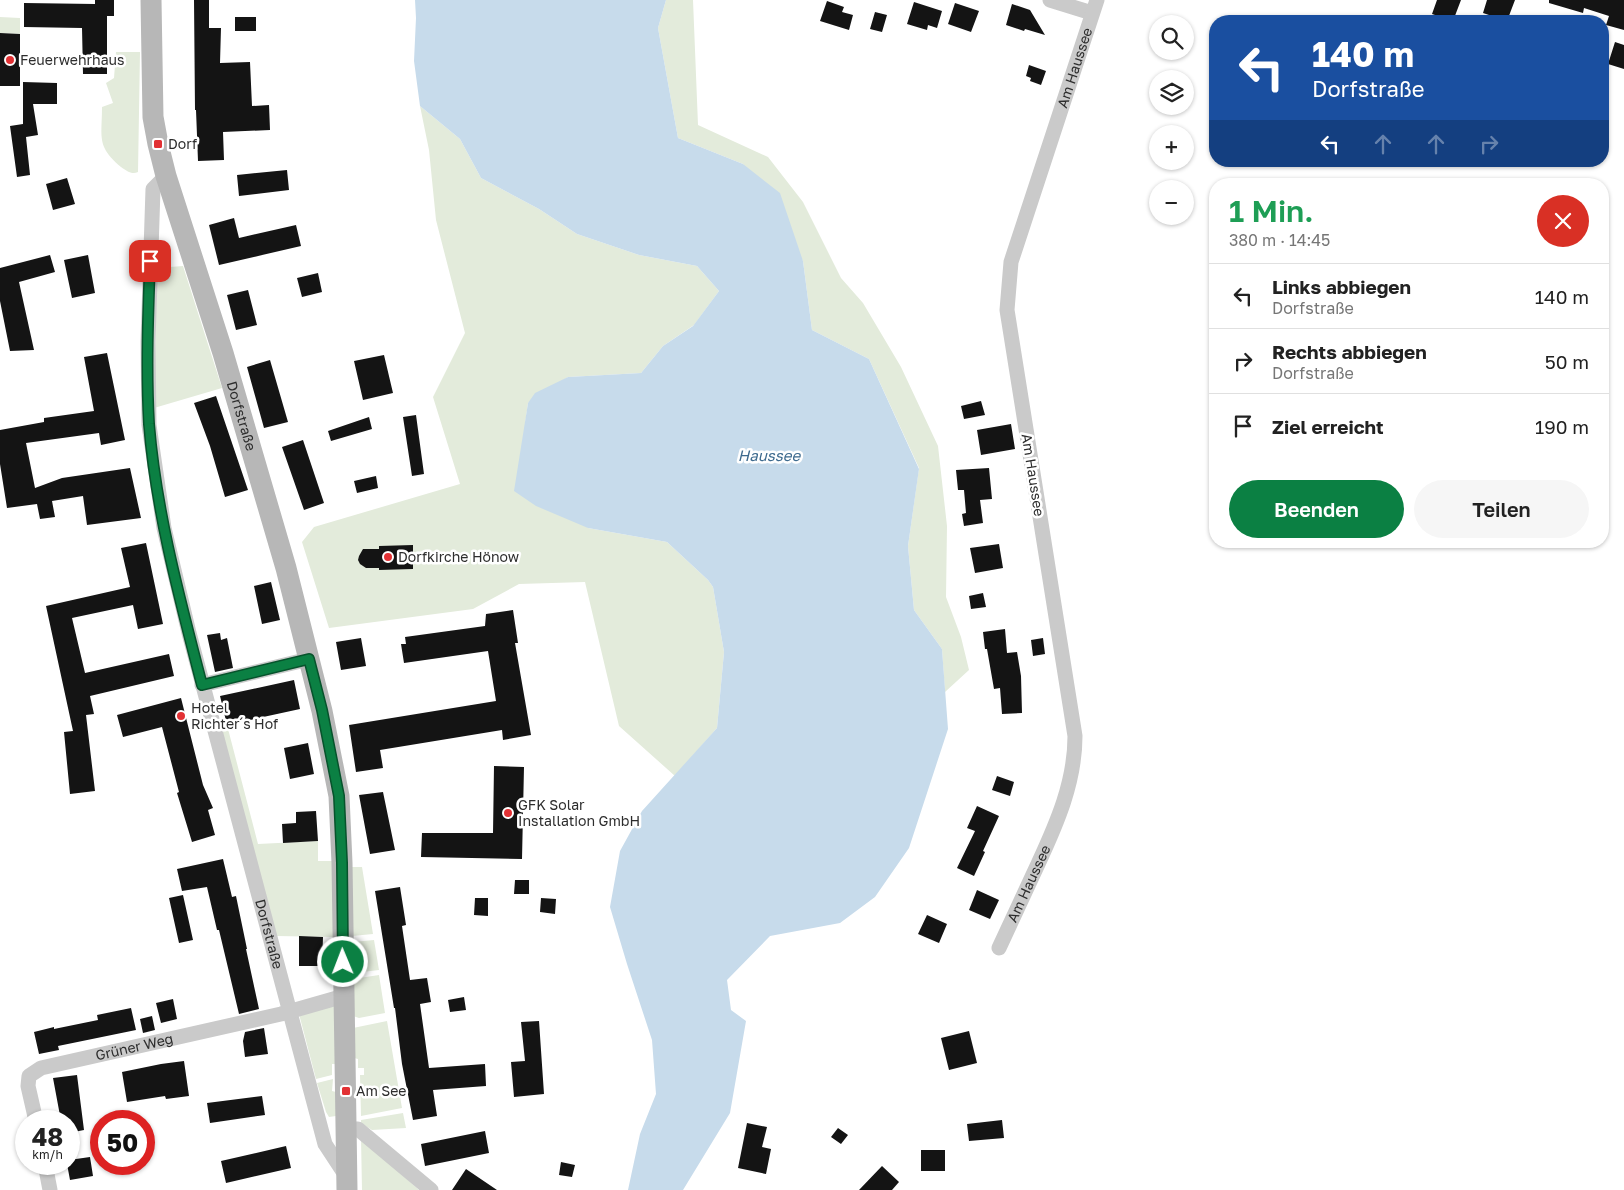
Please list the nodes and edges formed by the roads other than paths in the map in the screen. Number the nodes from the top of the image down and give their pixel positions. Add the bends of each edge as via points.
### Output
1 (151, 0) edge
2 (1050, 0) edge
3 (1094, 7) edge
4 (166, 176) junction
5 (309, 659) junction
6 (202, 685) junction
7 (999, 948) dead end
8 (344, 996) junction
9 (289, 1012) junction
10 (33, 1110) edge
11 (347, 1129) junction
12 (47, 1175) edge
13 (347, 1183) edge
14 (50, 1190) edge
15 (431, 1190) edge

1 - 4 main road, Dorfstraße via 153,117
2 - 3 street
3 - 7 street, Am Haussee via 1011,262 1007,310 1076,743 1073,771 1061,812
4 - 5 main road, Dorfstraße via 275,528
4 - 6 street, Dorfstraße via 152,189 149,425 164,528
5 - 6 street
5 - 8 main road, Dorfstraße via 339,796
6 - 9 street, Dorfstraße
8 - 9 street
8 - 11 main road, Dorfstraße
9 - 10 street, Grüner Weg via 41,1068 29,1076
9 - 13 street, Dorfstraße via 325,1144
11 - 13 main road, Dorfstraße
11 - 15 street via 358,1129
12 - 14 street

